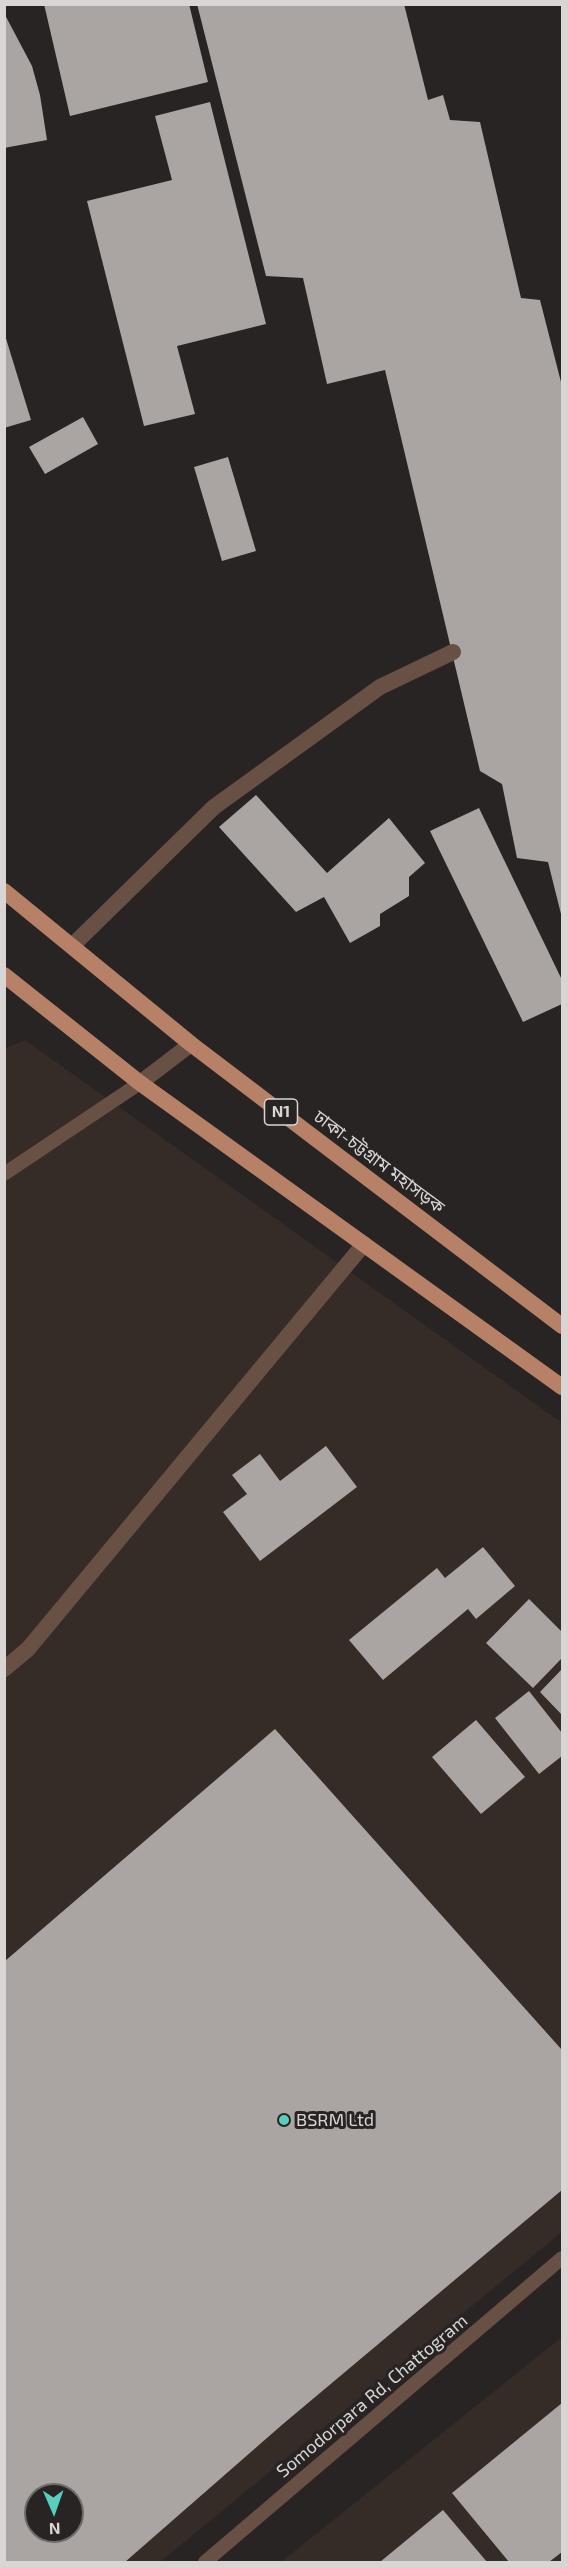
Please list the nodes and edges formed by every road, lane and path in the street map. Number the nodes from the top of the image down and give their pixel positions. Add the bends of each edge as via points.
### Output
1 (453, 652) dead end
2 (4, 891) edge
3 (72, 946) junction
4 (4, 975) edge
5 (191, 1044) junction
6 (140, 1083) junction
7 (4, 1174) edge
8 (364, 1244) junction
9 (562, 1326) edge
10 (562, 1387) edge
11 (4, 1669) edge
12 (562, 2258) edge
13 (205, 2562) edge

1 - 3 street via 380,687 214,807
2 - 3 highway, ঢাকা-চট্টগ্রাম মহাসড়ক / N1
3 - 5 highway, ঢাকা-চট্টগ্রাম মহাসড়ক / N1
4 - 6 highway
5 - 6 street
5 - 9 highway, ঢাকা-চট্টগ্রাম মহাসড়ক / N1
6 - 7 lane
6 - 8 highway
8 - 10 highway
8 - 11 street via 28,1649
12 - 13 lane, Somodorpara Rd, Chattogram

